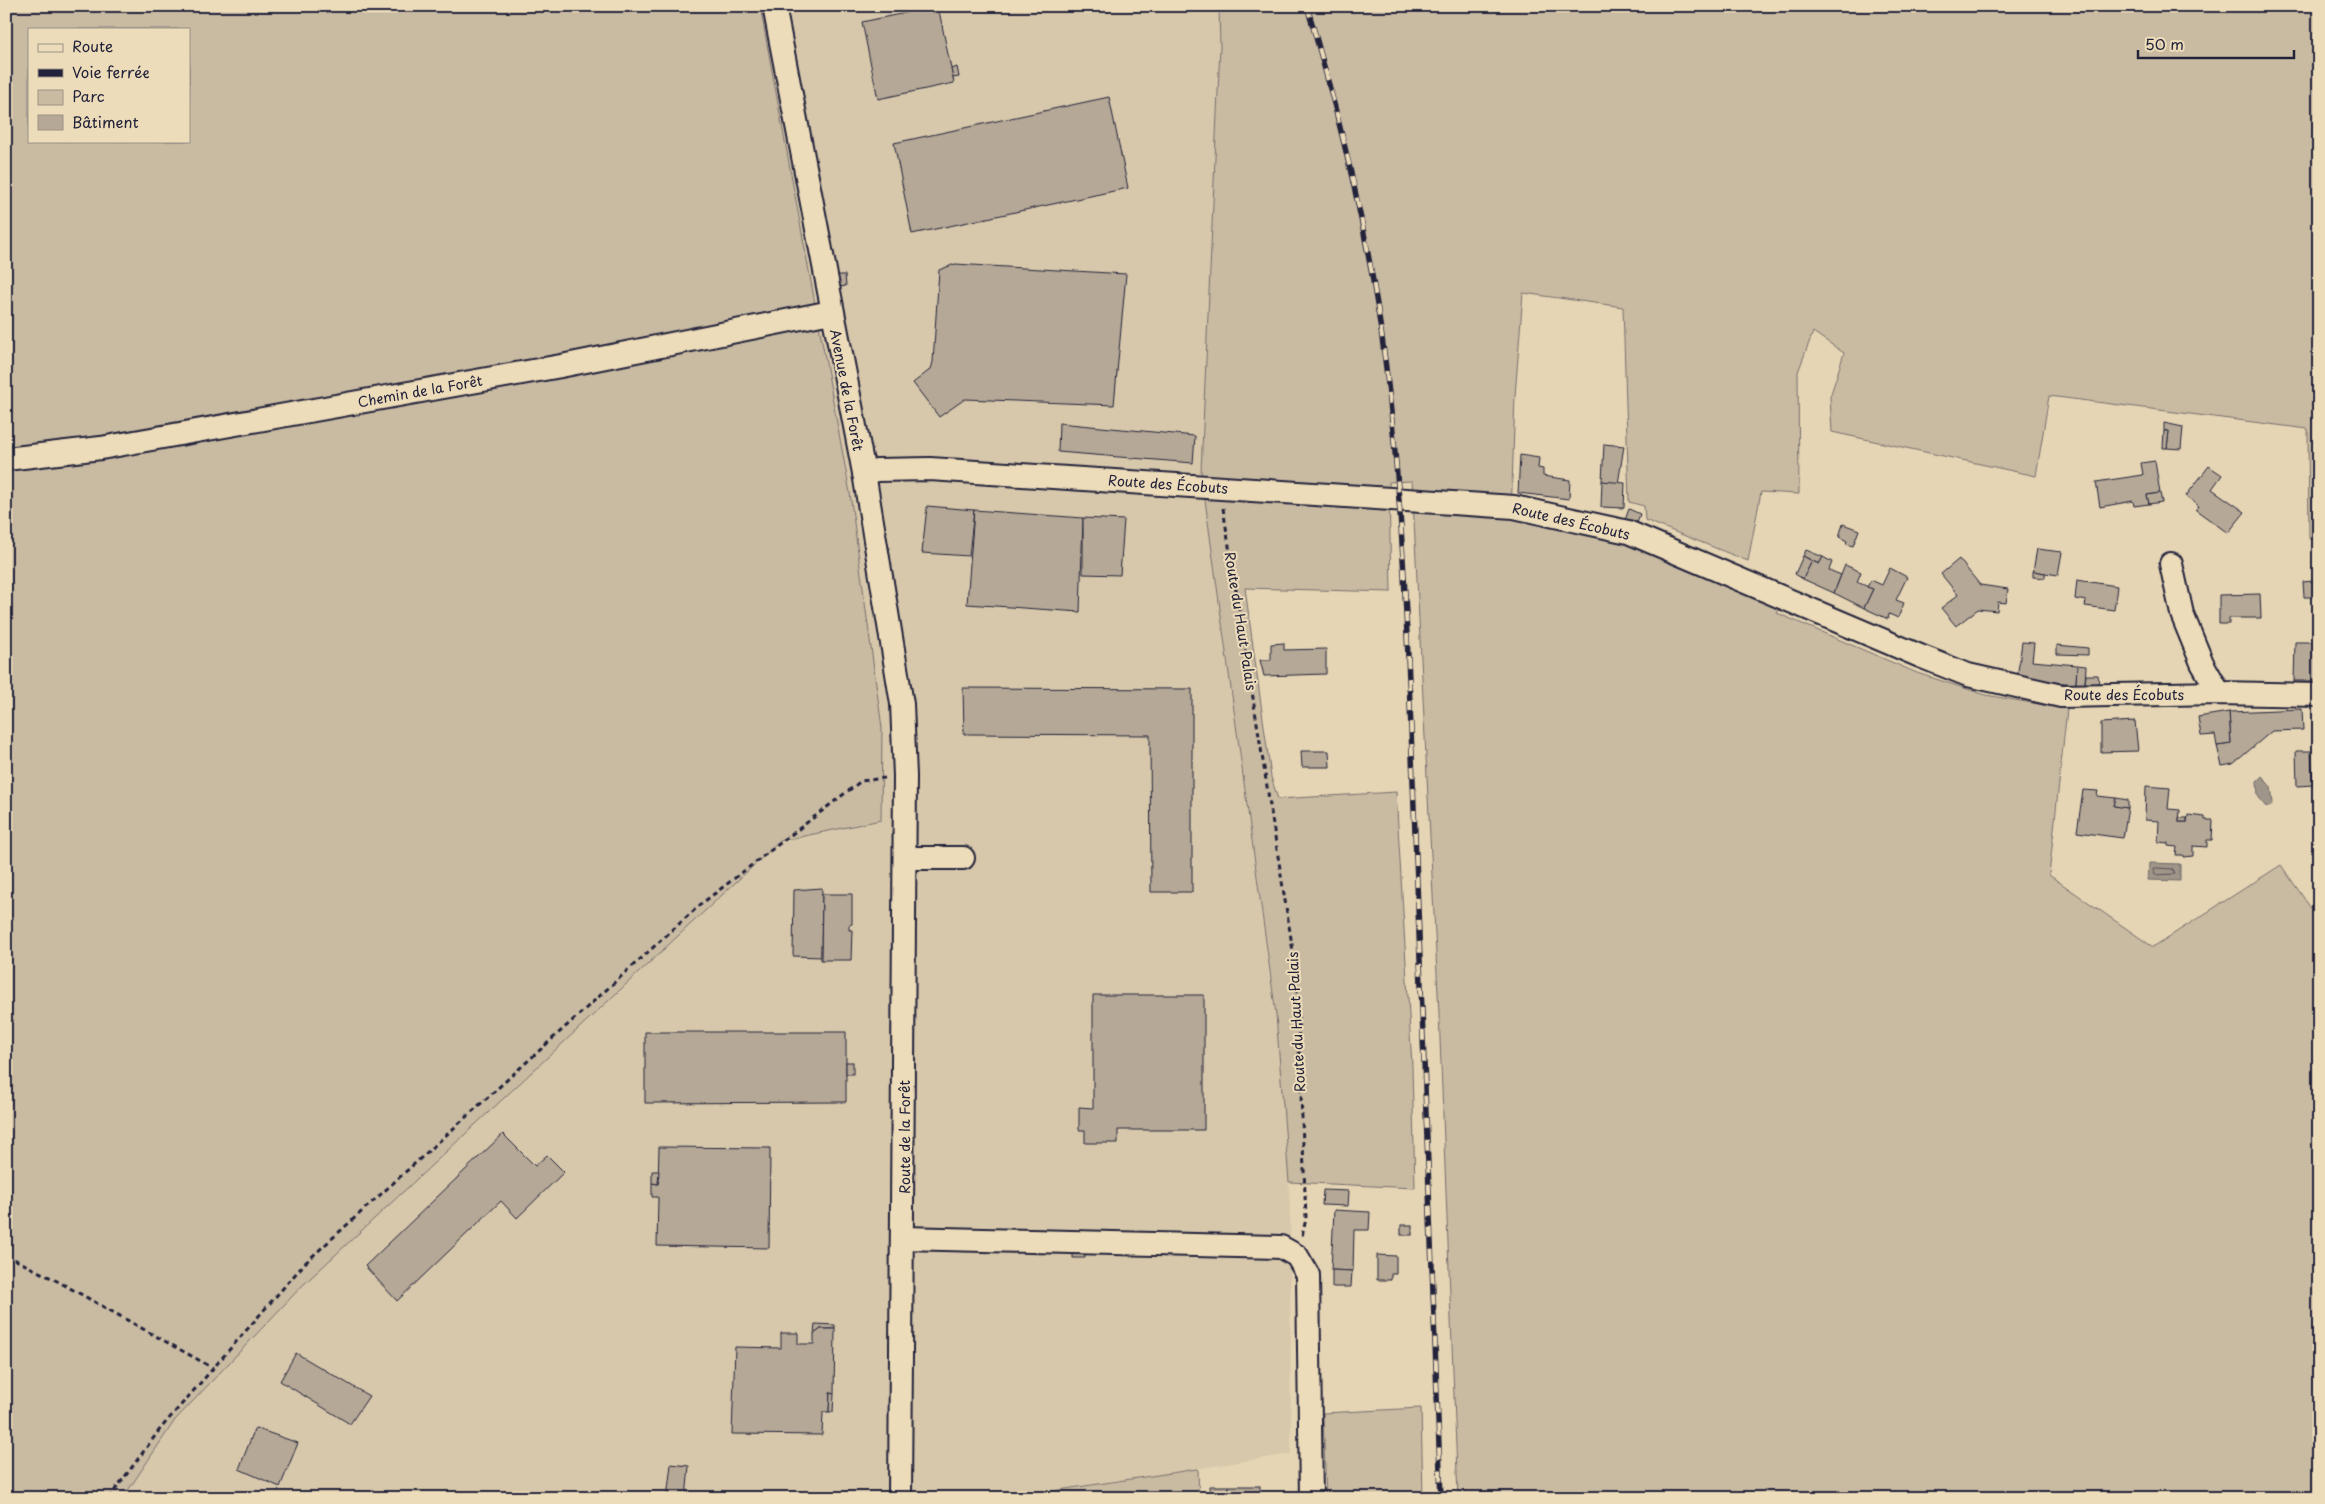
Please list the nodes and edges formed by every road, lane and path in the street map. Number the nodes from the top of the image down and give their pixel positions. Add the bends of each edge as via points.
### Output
1 (774, 6) edge
2 (831, 312) junction
3 (6, 459) edge
4 (864, 473) junction
5 (1220, 488) junction
6 (2171, 564) dead end
7 (2219, 693) junction
8 (2319, 695) edge
9 (905, 776) junction
10 (905, 858) junction
11 (963, 858) dead end
12 (903, 1238) junction
13 (6, 1255) edge
14 (1297, 1256) junction
15 (214, 1368) junction
16 (109, 1498) edge
17 (900, 1498) edge
18 (1311, 1498) edge

1 - 2 street, Avenue de la Forêt
2 - 3 street, Chemin de la Forêt via 561,366 101,448
2 - 4 street, Avenue de la Forêt
4 - 5 street, Route des Écobuts via 930,469
4 - 9 street, Avenue de la Forêt via 902,704
5 - 7 street, Route des Écobuts via 1514,507 1628,532 1968,675 2061,696
5 - 14 path, Route du Haut Palais via 1296,970 1306,1219
6 - 7 street via 2182,614 2202,663
7 - 8 street, Route des Écobuts
9 - 10 street, Route de la Forêt
9 - 15 path via 861,780 702,904 305,1264
10 - 11 street
10 - 12 street, Route de la Forêt
12 - 14 street via 1281,1247
12 - 17 street, Route de la Forêt
13 - 15 path
14 - 18 street via 1308,1275
15 - 16 path via 161,1428

